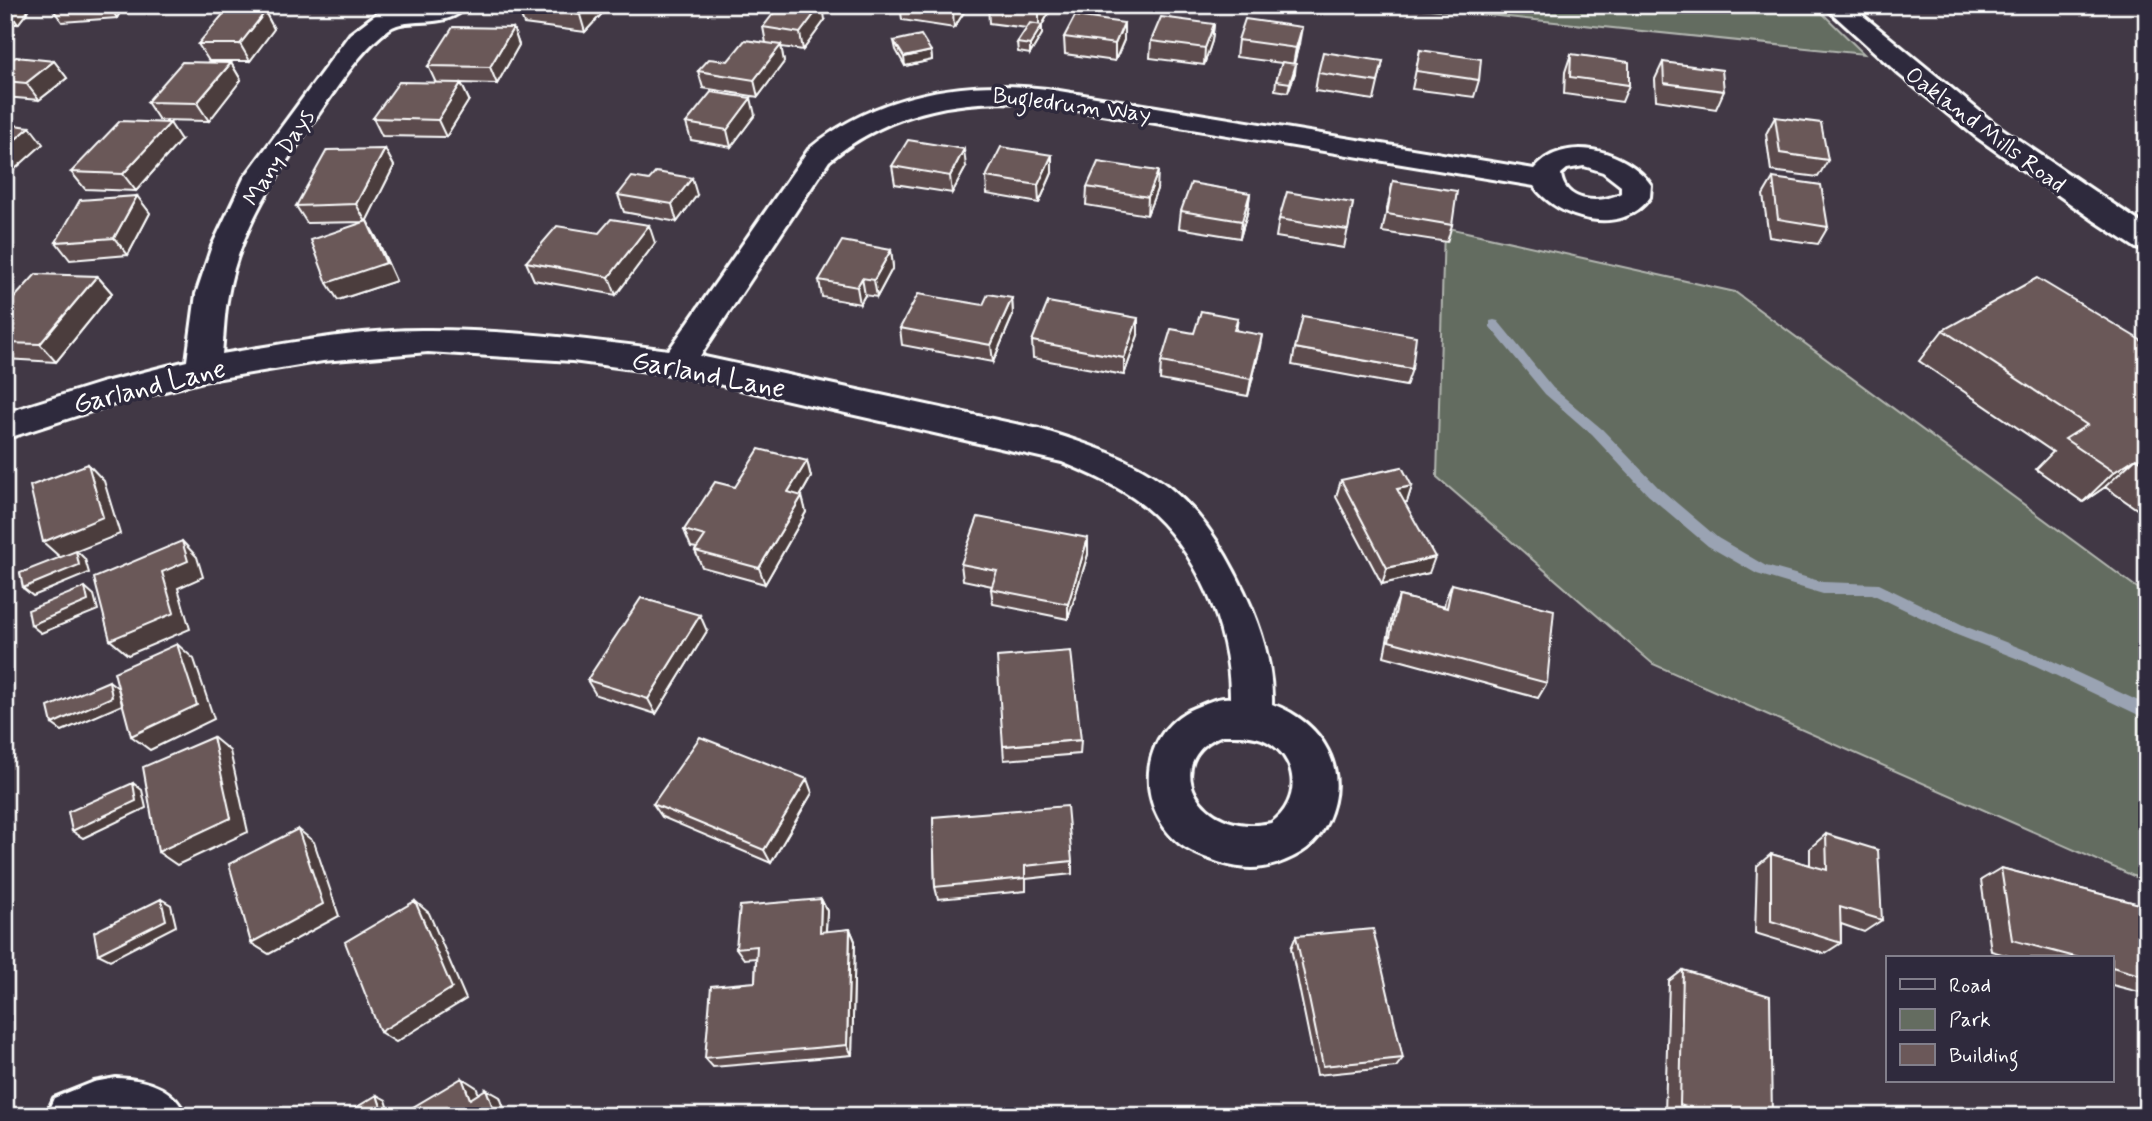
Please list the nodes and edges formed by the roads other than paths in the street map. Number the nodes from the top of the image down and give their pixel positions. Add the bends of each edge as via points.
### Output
1 (455, 5) edge
2 (1835, 5) edge
3 (389, 10) edge
4 (1543, 179) dead end
5 (2147, 241) edge
6 (678, 363) junction
7 (203, 369) junction
8 (5, 426) edge
9 (1250, 716) dead end
10 (72, 1116) edge
11 (160, 1116) edge

1 - 3 street, Many Days via 425,16
2 - 5 street, Oakland Mills Road via 1907,71 1988,134
3 - 7 street, Many Days via 359,39 259,178 227,246 212,294
4 - 6 street, Bugledrum Way via 1047,97 1012,93 950,96 862,124 819,155
6 - 7 street, Garland Lane via 572,349 428,341 323,349
6 - 9 street, Garland Lane via 1039,442 1078,453 1151,490 1180,516 1205,549 1226,595 1249,651
7 - 8 street, Garland Lane
10 - 11 street via 94,1106 133,1103

